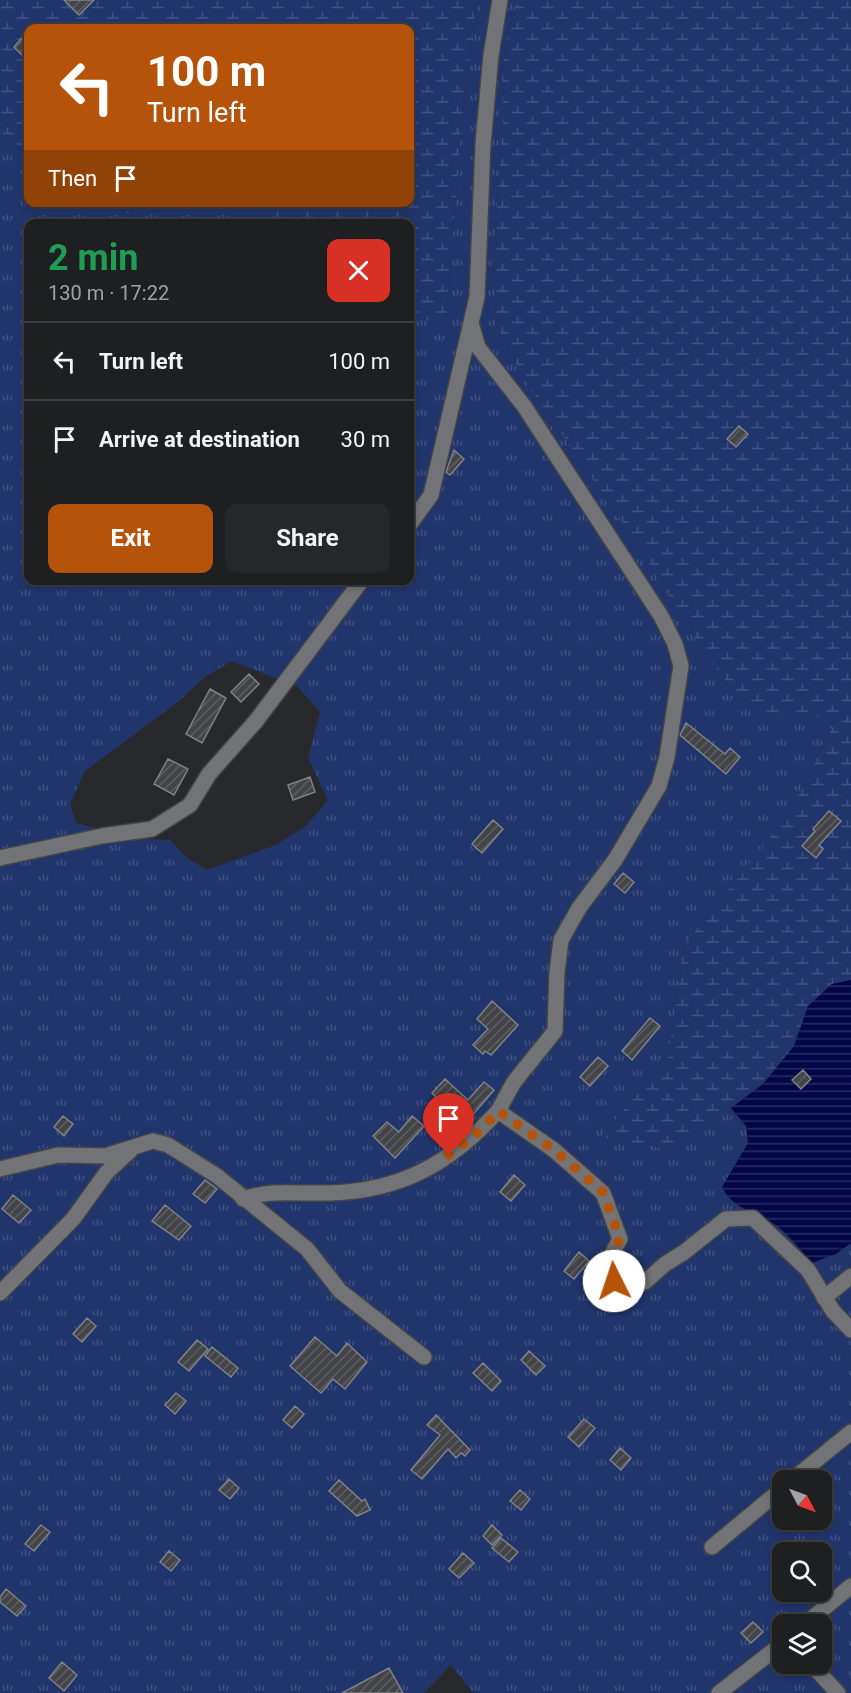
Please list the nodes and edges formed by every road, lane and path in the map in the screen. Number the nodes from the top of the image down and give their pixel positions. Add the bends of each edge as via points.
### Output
1 (500, 0) edge
2 (471, 323) junction
3 (414, 518) edge
4 (359, 585) edge
5 (0, 858) edge
6 (498, 1111) junction
7 (133, 1148) junction
8 (0, 1168) edge
9 (243, 1199) junction
10 (851, 1276) edge
11 (0, 1293) edge
12 (824, 1298) junction
13 (851, 1330) edge
14 (424, 1357) dead end
15 (851, 1432) edge
16 (804, 1470) edge
17 (772, 1497) edge
18 (712, 1547) dead end
19 (851, 1586) edge
20 (817, 1614) edge
21 (772, 1652) edge
22 (820, 1674) edge
23 (719, 1693) edge
24 (838, 1693) edge

1 - 2 street via 483,144 477,297
2 - 3 street via 431,495
2 - 6 street via 478,347 524,406 661,616 681,666 659,786 561,940 555,1031 514,1082
4 - 5 street via 256,721 209,774 190,805 152,829
6 - 9 street via 434,1168 390,1185 332,1193 260,1193
6 - 12 street via 554,1150 603,1192 620,1239 607,1263 614,1281 629,1286 645,1282 726,1219 753,1218 808,1270
7 - 8 street via 105,1156 58,1155
7 - 9 street via 153,1141 168,1145 217,1176
7 - 11 street via 107,1172 73,1219
9 - 14 street via 307,1249 340,1291
10 - 12 street
12 - 13 street
15 - 16 street
17 - 18 street
19 - 20 street
21 - 23 street
22 - 24 street

